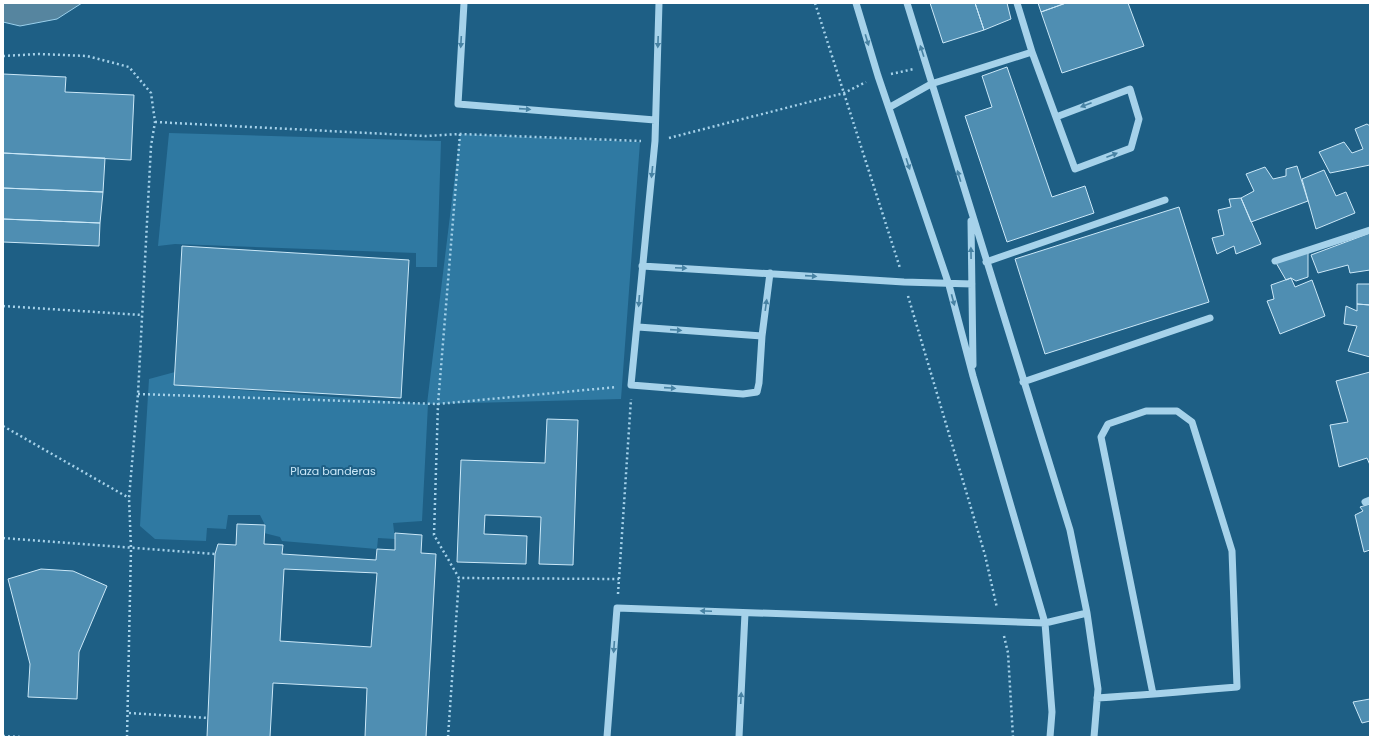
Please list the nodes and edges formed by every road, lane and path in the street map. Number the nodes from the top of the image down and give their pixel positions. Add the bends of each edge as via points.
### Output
1 (464, 3) edge
2 (659, 3) edge
3 (815, 3) edge
4 (856, 3) edge
5 (907, 3) edge
6 (1018, 3) edge
7 (1032, 52) junction
8 (3, 56) edge
9 (931, 84) junction
10 (890, 107) junction
11 (1056, 117) junction
12 (655, 120) junction
13 (460, 134) dead end
14 (1165, 200) dead end
15 (971, 213) junction
16 (1370, 230) edge
17 (1275, 261) dead end
18 (986, 262) junction
19 (642, 266) junction
20 (770, 273) junction
21 (904, 282) junction
22 (972, 284) junction
23 (949, 285) junction
24 (3, 306) edge
25 (142, 315) junction
26 (1210, 318) dead end
27 (638, 327) junction
28 (762, 336) junction
29 (973, 376) junction
30 (1023, 382) junction
31 (632, 385) junction
32 (138, 394) junction
33 (438, 404) junction
34 (3, 426) edge
35 (129, 498) junction
36 (3, 538) edge
37 (131, 548) junction
38 (215, 554) dead end
39 (459, 578) junction
40 (618, 579) junction
41 (617, 608) junction
42 (745, 613) junction
43 (1087, 613) junction
44 (1000, 622) junction
45 (1045, 623) junction
46 (1153, 694) junction
47 (1097, 698) junction
48 (128, 713) junction
49 (208, 718) dead end
50 (3, 736) edge
51 (21, 737) edge
52 (127, 737) edge
53 (448, 737) edge
54 (607, 737) edge
55 (738, 737) edge
56 (1013, 737) edge
57 (1050, 737) edge
58 (1094, 737) edge

1 -> 12 street via 458,104
2 -> 12 street
3 - 21 path
4 -> 10 street
9 -> 5 street
6 - 7 street
7 - 9 street
7 - 11 street
8 - 25 path via 87,56 128,67 151,92 155,122 151,146
9 - 10 street
15 -> 9 street
10 -> 23 street
11 -> 11 street via 1075,169 1131,148 1139,119 1130,89
12 -> 19 street
13 - 33 path
14 - 18 street
15 - 18 street
22 -> 15 street
16 - 17 street
18 - 30 street
19 -> 20 street
19 -> 27 street
20 -> 21 street
28 -> 20 street
21 - 23 street
21 - 44 path via 985,555
22 - 23 street
22 - 29 street
23 -> 29 street
24 - 25 path
25 - 32 path
26 - 30 street
27 -> 28 street
27 - 31 street
31 -> 28 street via 743,394 756,392 759,383
29 - 45 street
30 - 43 street via 1070,530
31 - 33 path
31 - 40 path
32 - 33 path
32 - 35 path
33 - 39 path via 434,535
34 - 35 path
35 - 37 path
36 - 37 path
37 - 38 path
37 - 48 path
39 - 40 path
39 - 53 path
40 - 41 path
42 -> 41 street
41 -> 54 street
42 - 44 street
55 -> 42 street
43 - 45 street
43 - 47 street via 1098,689
44 - 45 street
44 - 56 path via 1008,653
45 - 57 street via 1052,712
46 - 46 street via 1237,687 1232,552 1192,422 1177,412 1146,411 1108,424 1101,437
46 - 47 street
47 - 58 street
48 - 49 path
48 - 52 path
50 - 51 path

